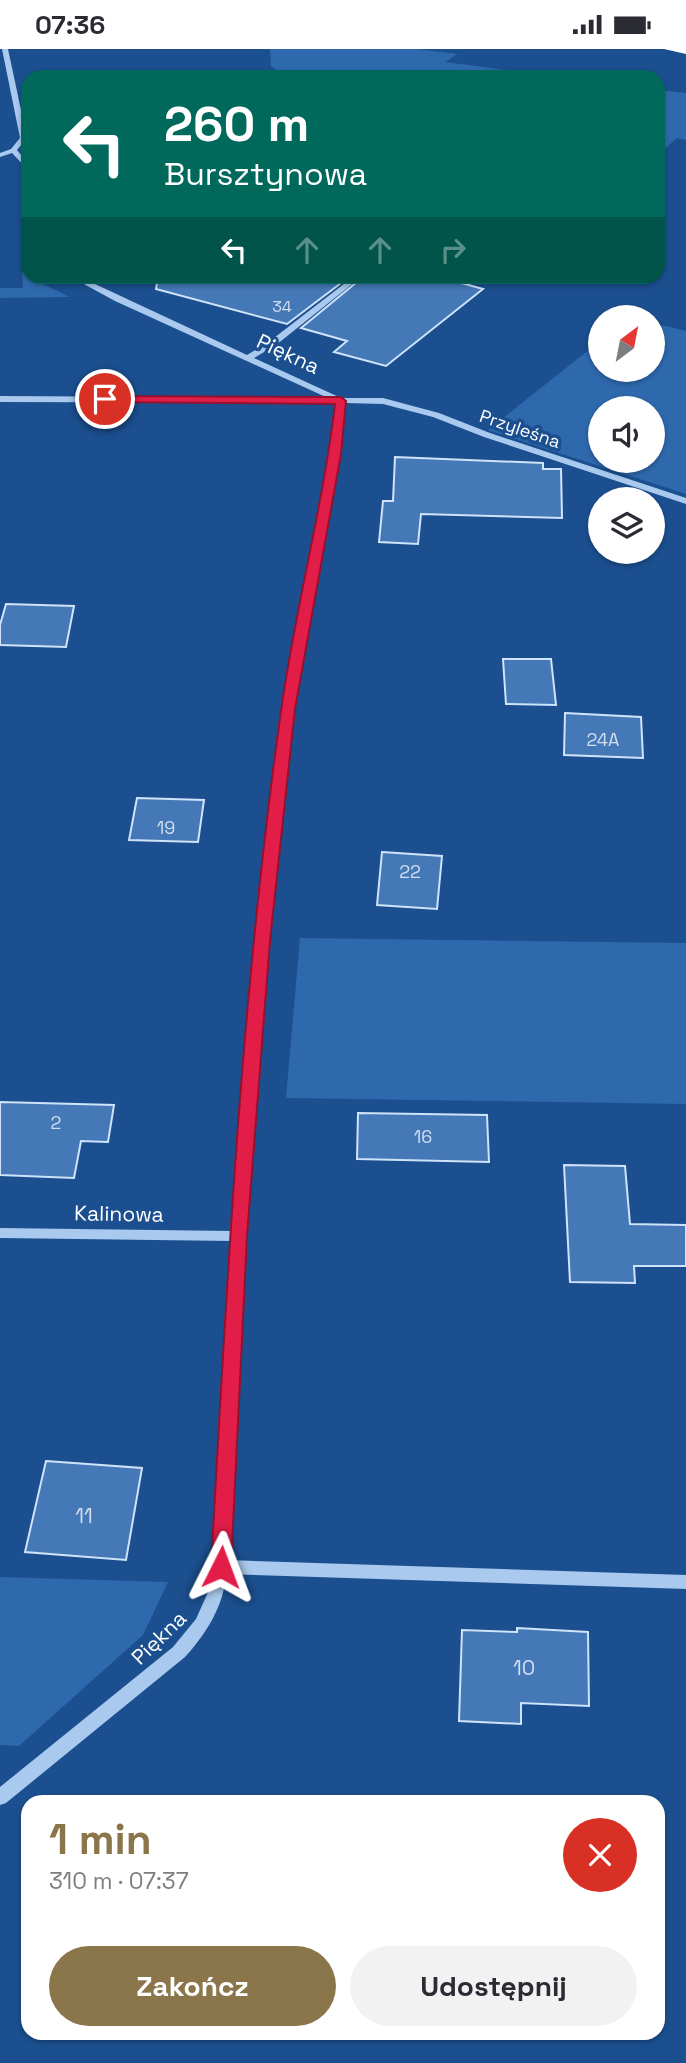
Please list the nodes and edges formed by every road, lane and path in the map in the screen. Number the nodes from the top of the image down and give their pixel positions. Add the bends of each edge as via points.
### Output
1 (5, 49) edge
2 (670, 49) edge
3 (676, 49) edge
4 (686, 51) edge
5 (21, 124) edge
6 (21, 141) edge
7 (13, 150) junction
8 (0, 155) edge
9 (21, 160) edge
10 (89, 284) edge
11 (348, 284) edge
12 (249, 357) junction
13 (0, 399) edge
14 (341, 401) junction
15 (686, 501) edge
16 (0, 1233) edge
17 (238, 1236) junction
18 (221, 1567) junction
19 (686, 1582) edge
20 (0, 1797) edge

1 - 5 street
2 - 4 highway
3 - 4 highway
6 - 7 street
7 - 8 street
7 - 9 street
10 - 12 street, Piękna
11 - 12 street
12 - 14 street, Piękna
13 - 14 street
14 - 15 street, Przyleśna via 400,404
14 - 17 street, Piękna via 288,709
16 - 17 street, Kalinowa
17 - 18 street, Piękna
18 - 19 street
18 - 20 street, Piękna via 208,1616 195,1635

